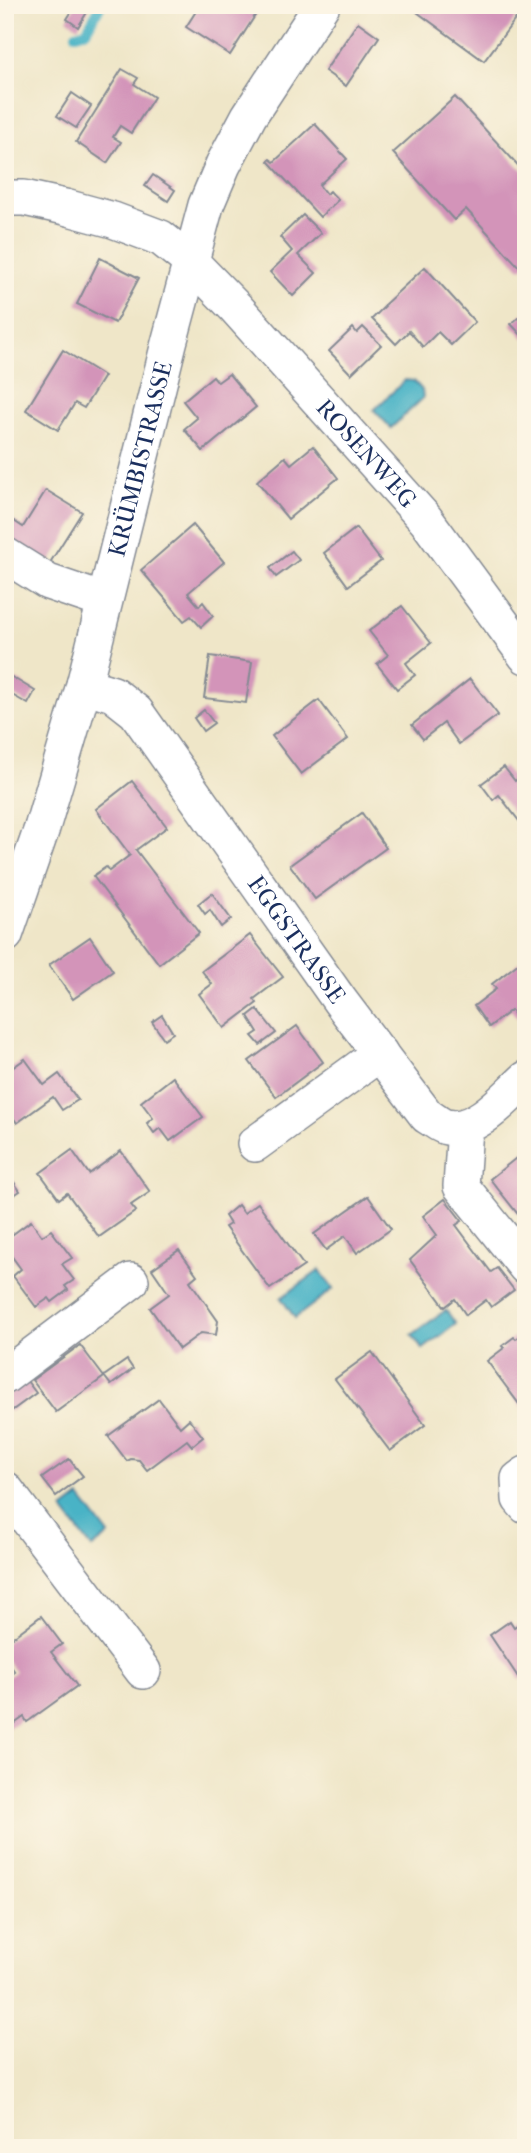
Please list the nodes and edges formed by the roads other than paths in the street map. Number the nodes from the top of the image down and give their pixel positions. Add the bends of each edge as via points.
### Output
1 (322, 5) edge
2 (5, 198) edge
3 (192, 263) junction
4 (5, 555) edge
5 (104, 601) junction
6 (526, 656) edge
7 (84, 685) junction
8 (5, 935) edge
9 (380, 1053) junction
10 (526, 1079) edge
11 (465, 1128) junction
12 (254, 1144) dead end
13 (526, 1266) edge
14 (131, 1281) dead end
15 (5, 1376) edge
16 (5, 1489) edge
17 (143, 1671) dead end

1 - 3 street, KRÜMBISTRASSE via 249,116 223,165 206,205
2 - 3 street, ROSENWEG via 24,198 113,220 161,238
3 - 5 street, KRÜMBISTRASSE
3 - 6 street, ROSENWEG via 426,520
4 - 5 street via 48,583
5 - 7 street, KRÜMBISTRASSE
7 - 8 street, KRÜMBISTRASSE via 43,828
7 - 9 street, EGGSTRASSE via 113,694 136,712
9 - 11 street, EGGSTRASSE via 428,1116 446,1127
9 - 12 street
10 - 11 street
11 - 13 street via 461,1186
14 - 15 street
16 - 17 street

